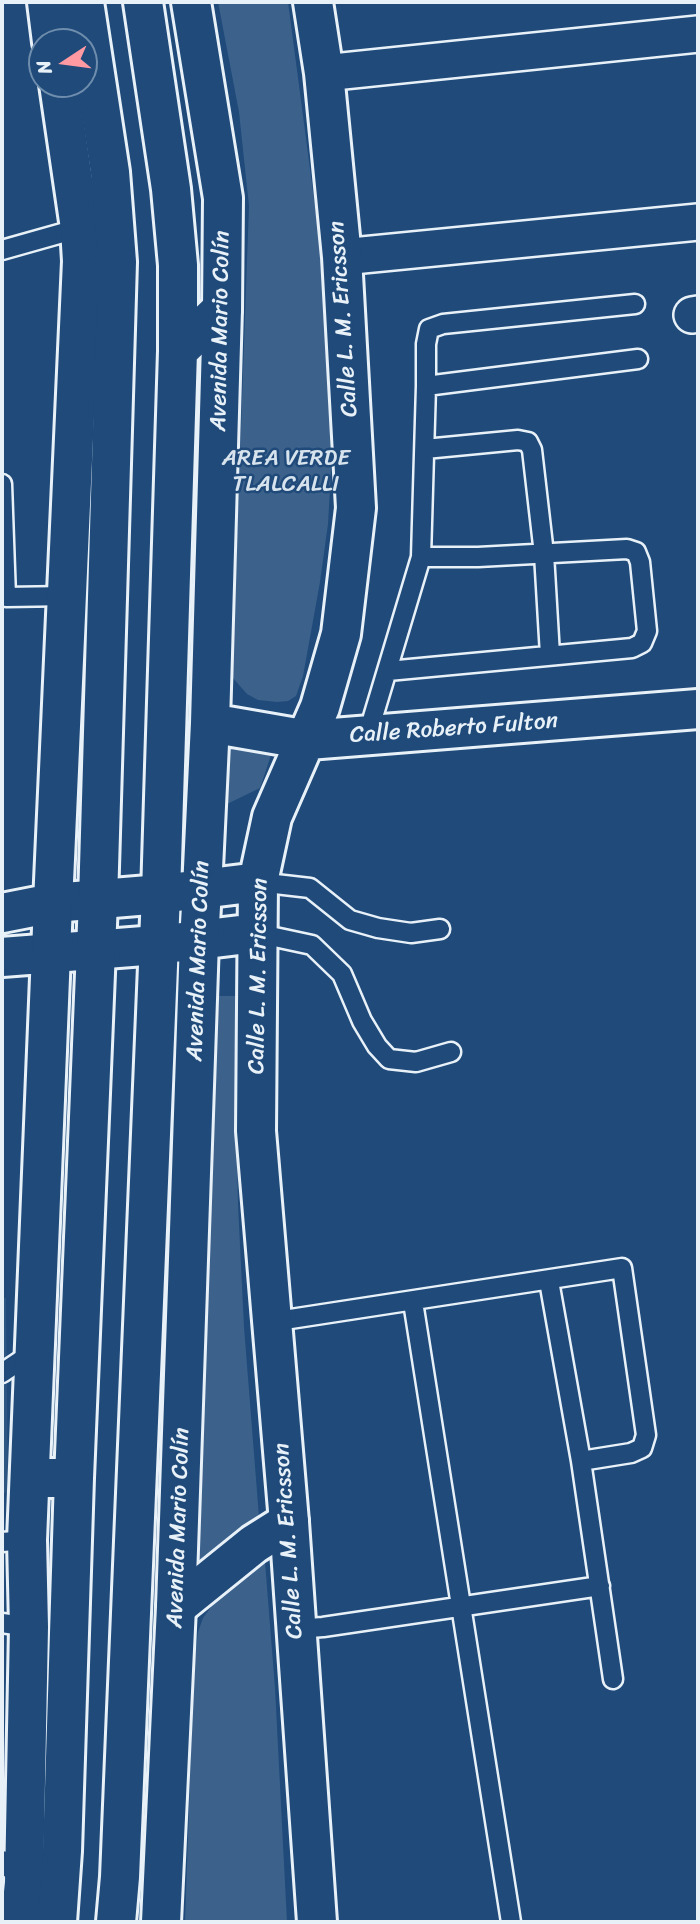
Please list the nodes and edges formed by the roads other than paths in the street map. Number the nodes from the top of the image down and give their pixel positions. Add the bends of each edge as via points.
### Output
1 (47, 2) edge
2 (84, 2) edge
3 (143, 2) edge
4 (191, 2) edge
5 (313, 2) edge
6 (50, 28) edge
7 (698, 34) edge
8 (324, 74) junction
9 (61, 98) edge
10 (698, 222) edge
11 (80, 228) junction
12 (2, 250) edge
13 (342, 257) junction
14 (117, 262) junction
15 (178, 265) junction
16 (81, 296) junction
17 (223, 301) junction
18 (635, 304) dead end
19 (115, 330) junction
20 (178, 351) junction
21 (638, 359) dead end
22 (426, 386) junction
23 (425, 449) junction
24 (2, 484) edge
25 (544, 554) junction
26 (421, 557) junction
27 (68, 596) junction
28 (4, 597) edge
29 (550, 655) junction
30 (388, 671) junction
31 (698, 709) edge
32 (210, 723) junction
33 (370, 735) junction
34 (308, 740) junction
35 (258, 881) junction
36 (202, 889) junction
37 (161, 894) junction
38 (98, 901) junction
39 (53, 902) junction
40 (2, 914) edge
41 (440, 929) dead end
42 (256, 933) junction
43 (199, 941) junction
44 (157, 945) junction
45 (95, 950) junction
46 (51, 953) junction
47 (2, 957) edge
48 (451, 1052) dead end
49 (549, 1280) junction
50 (413, 1302) junction
51 (271, 1322) junction
52 (34, 1352) junction
53 (2, 1373) edge
54 (581, 1461) junction
55 (30, 1478) junction
56 (74, 1478) junction
57 (289, 1522) junction
58 (14, 1541) edge
59 (600, 1586) junction
60 (462, 1606) junction
61 (176, 1607) junction
62 (15, 1625) edge
63 (296, 1629) junction
64 (613, 1679) dead end
65 (13, 1872) edge
66 (20, 1922) edge
67 (57, 1922) edge
68 (116, 1922) edge
69 (161, 1922) edge
70 (317, 1922) edge
71 (510, 1922) edge

1 - 6 main road
2 - 14 main road via 110,172
3 - 15 main road, Avenida Mario Colín
4 - 17 main road, Avenida Mario Colín via 223,198
5 - 8 main road, Calle L. M. Ericsson
7 - 8 street
8 - 13 main road, Calle L. M. Ericsson
9 - 11 main road
10 - 13 street
11 - 12 lane
11 - 16 main road
13 - 34 main road, Calle L. M. Ericsson via 356,508 341,634
14 - 16 main road
14 - 19 main road
15 - 17 main road
15 - 20 main road, Avenida Mario Colín
16 - 19 main road
16 - 27 main road
17 - 20 main road
17 - 32 main road, Avenida Mario Colín
18 - 22 lane via 429,329
19 - 38 main road
20 - 37 main road, Avenida Mario Colín
21 - 22 lane
22 - 23 lane
23 - 25 lane via 528,442
23 - 26 lane
24 - 28 lane
25 - 26 lane
25 - 29 lane
25 - 29 lane via 636,552 647,631 642,643 632,648
26 - 30 lane
27 - 28 lane
27 - 39 main road
29 - 30 lane
30 - 33 lane
31 - 33 main road, Calle Roberto Fulton
32 - 34 main road, Calle Roberto Fulton
32 - 36 main road, Avenida Mario Colín
33 - 34 main road, Calle Roberto Fulton
34 - 35 main road, Calle L. M. Ericsson via 272,817
35 - 36 main road
35 - 41 lane via 310,888 351,920 378,928 411,933
35 - 42 main road, Calle L. M. Ericsson
36 - 37 main road
36 - 43 main road, Avenida Mario Colín
37 - 38 main road
37 - 44 main road, Avenida Mario Colín
38 - 39 main road
38 - 45 main road
39 - 40 main road
39 - 46 main road
42 - 43 main road
42 - 48 lane via 312,945 342,974 362,1021 389,1059 415,1062
42 - 51 main road, Calle L. M. Ericsson via 256,1131
43 - 44 main road
43 - 61 main road, Avenida Mario Colín
44 - 45 main road
44 - 68 main road, Avenida Mario Colín
45 - 46 main road
45 - 56 main road
46 - 47 main road
46 - 52 main road
49 - 50 lane
49 - 54 lane
49 - 54 lane via 622,1268 646,1435 642,1448 631,1453
50 - 51 lane
50 - 60 lane
51 - 57 main road, Calle L. M. Ericsson
52 - 53 lane
52 - 55 main road
54 - 59 lane
55 - 56 main road
55 - 58 main road
56 - 67 main road
57 - 61 main road
57 - 63 main road, Calle L. M. Ericsson
58 - 62 main road
59 - 60 lane
59 - 64 lane
60 - 63 lane
60 - 71 lane
61 - 69 main road, Avenida Mario Colín
62 - 65 main road
63 - 70 main road, Calle L. M. Ericsson
65 - 66 main road

